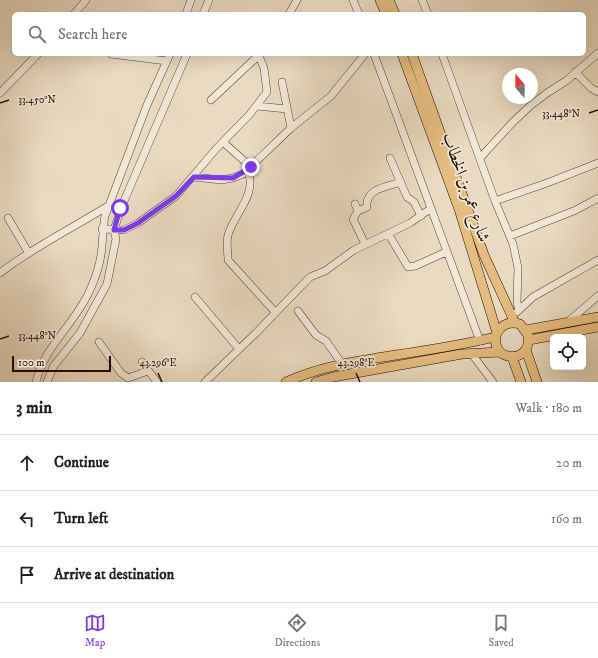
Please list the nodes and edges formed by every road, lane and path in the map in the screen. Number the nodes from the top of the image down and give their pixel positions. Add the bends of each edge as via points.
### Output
1 (86, 0) edge
2 (191, 0) edge
3 (209, 0) edge
4 (297, 0) edge
5 (353, 0) edge
6 (380, 0) edge
7 (389, 0) edge
8 (422, 0) edge
9 (76, 12) edge
10 (187, 12) edge
11 (204, 12) edge
12 (290, 12) edge
13 (358, 12) edge
14 (385, 12) edge
15 (394, 12) edge
16 (427, 12) edge
17 (598, 53) edge
18 (36, 56) edge
19 (126, 56) edge
20 (169, 56) edge
21 (186, 56) edge
22 (259, 56) edge
23 (260, 56) edge
24 (363, 56) edge
25 (375, 56) edge
26 (403, 56) edge
27 (413, 56) edge
28 (443, 56) edge
29 (167, 61) junction
30 (575, 72) junction
31 (282, 82) dead end
32 (598, 92) edge
33 (0, 93) edge
34 (211, 100) dead end
35 (257, 106) junction
36 (287, 109) junction
37 (290, 128) junction
38 (223, 142) junction
39 (390, 158) dead end
40 (480, 158) junction
41 (598, 163) edge
42 (249, 168) junction
43 (194, 177) junction
44 (400, 182) junction
45 (598, 198) edge
46 (496, 201) junction
47 (108, 206) junction
48 (430, 209) junction
49 (421, 216) junction
50 (8, 218) dead end
51 (102, 229) junction
52 (114, 230) junction
53 (389, 234) junction
54 (510, 236) junction
55 (365, 244) junction
56 (28, 252) junction
57 (446, 252) junction
58 (598, 260) edge
59 (0, 273) edge
60 (94, 280) junction
61 (108, 284) junction
62 (598, 296) edge
63 (195, 297) dead end
64 (298, 311) dead end
65 (275, 312) junction
66 (515, 316) junction
67 (598, 317) edge
68 (569, 321) junction
69 (598, 327) edge
70 (526, 330) junction
71 (64, 331) junction
72 (496, 335) junction
73 (529, 340) junction
74 (480, 341) junction
75 (72, 342) junction
76 (99, 342) dead end
77 (239, 349) junction
78 (526, 350) junction
79 (500, 352) junction
80 (471, 353) junction
81 (512, 357) junction
82 (142, 362) dead end
83 (342, 364) junction
84 (148, 371) junction
85 (36, 382) edge
86 (47, 382) edge
87 (157, 382) edge
88 (204, 382) edge
89 (286, 382) edge
90 (316, 382) edge
91 (493, 382) edge
92 (521, 382) edge
93 (537, 382) edge

1 - 9 street
2 - 10 street
3 - 11 street
4 - 12 street
5 - 13 street
6 - 14 main road
7 - 15 main road
8 - 16 street
17 - 30 street
18 - 33 street
19 - 29 street
20 - 29 street
21 - 52 street via 120,208
22 - 34 street
23 - 35 street via 267,92
24 - 37 street via 331,96
25 - 48 street
26 - 72 main road, شارع عمر بن الخطاب via 459,209
27 - 66 main road, شارع عمر بن الخطاب via 484,255
28 - 40 street
29 - 47 street
30 - 32 street
30 - 40 street via 518,117
31 - 36 street
35 - 36 street
35 - 38 street
36 - 37 street
37 - 42 street
38 - 42 street
38 - 43 street
39 - 44 street
40 - 46 street
41 - 46 street
42 - 43 street via 233,178
42 - 65 street via 249,193 228,236 228,260
43 - 52 street via 176,196 138,223 124,230
44 - 49 street
44 - 55 street via 371,192 366,200 366,208 357,207 353,219
45 - 54 street via 576,210
46 - 54 street
47 - 51 street
47 - 56 street
48 - 49 street
48 - 57 street
49 - 53 street
50 - 56 street
51 - 52 street
51 - 60 street via 102,247
52 - 61 street via 116,239
53 - 55 street
53 - 57 street via 408,267
54 - 66 street via 518,268
55 - 65 street via 310,278
56 - 59 street
57 - 74 street
58 - 66 street via 532,297
60 - 61 street
60 - 71 street via 78,312
61 - 75 street
62 - 68 street
63 - 77 street
64 - 83 street via 316,335 326,341
65 - 77 street
66 - 70 main road
66 - 72 main road
67 - 68 main road
68 - 70 main road
69 - 73 main road
70 - 73 main road
71 - 75 street
71 - 85 street via 44,361
72 - 74 main road
72 - 79 main road via 495,343
73 - 78 main road
74 - 83 main road
75 - 86 street via 53,367
76 - 84 street via 121,373 128,378
77 - 88 street
78 - 81 main road
78 - 93 main road
79 - 80 main road
79 - 81 main road
80 - 90 main road
80 - 91 street
81 - 92 main road
82 - 84 street
83 - 89 main road
84 - 87 street

